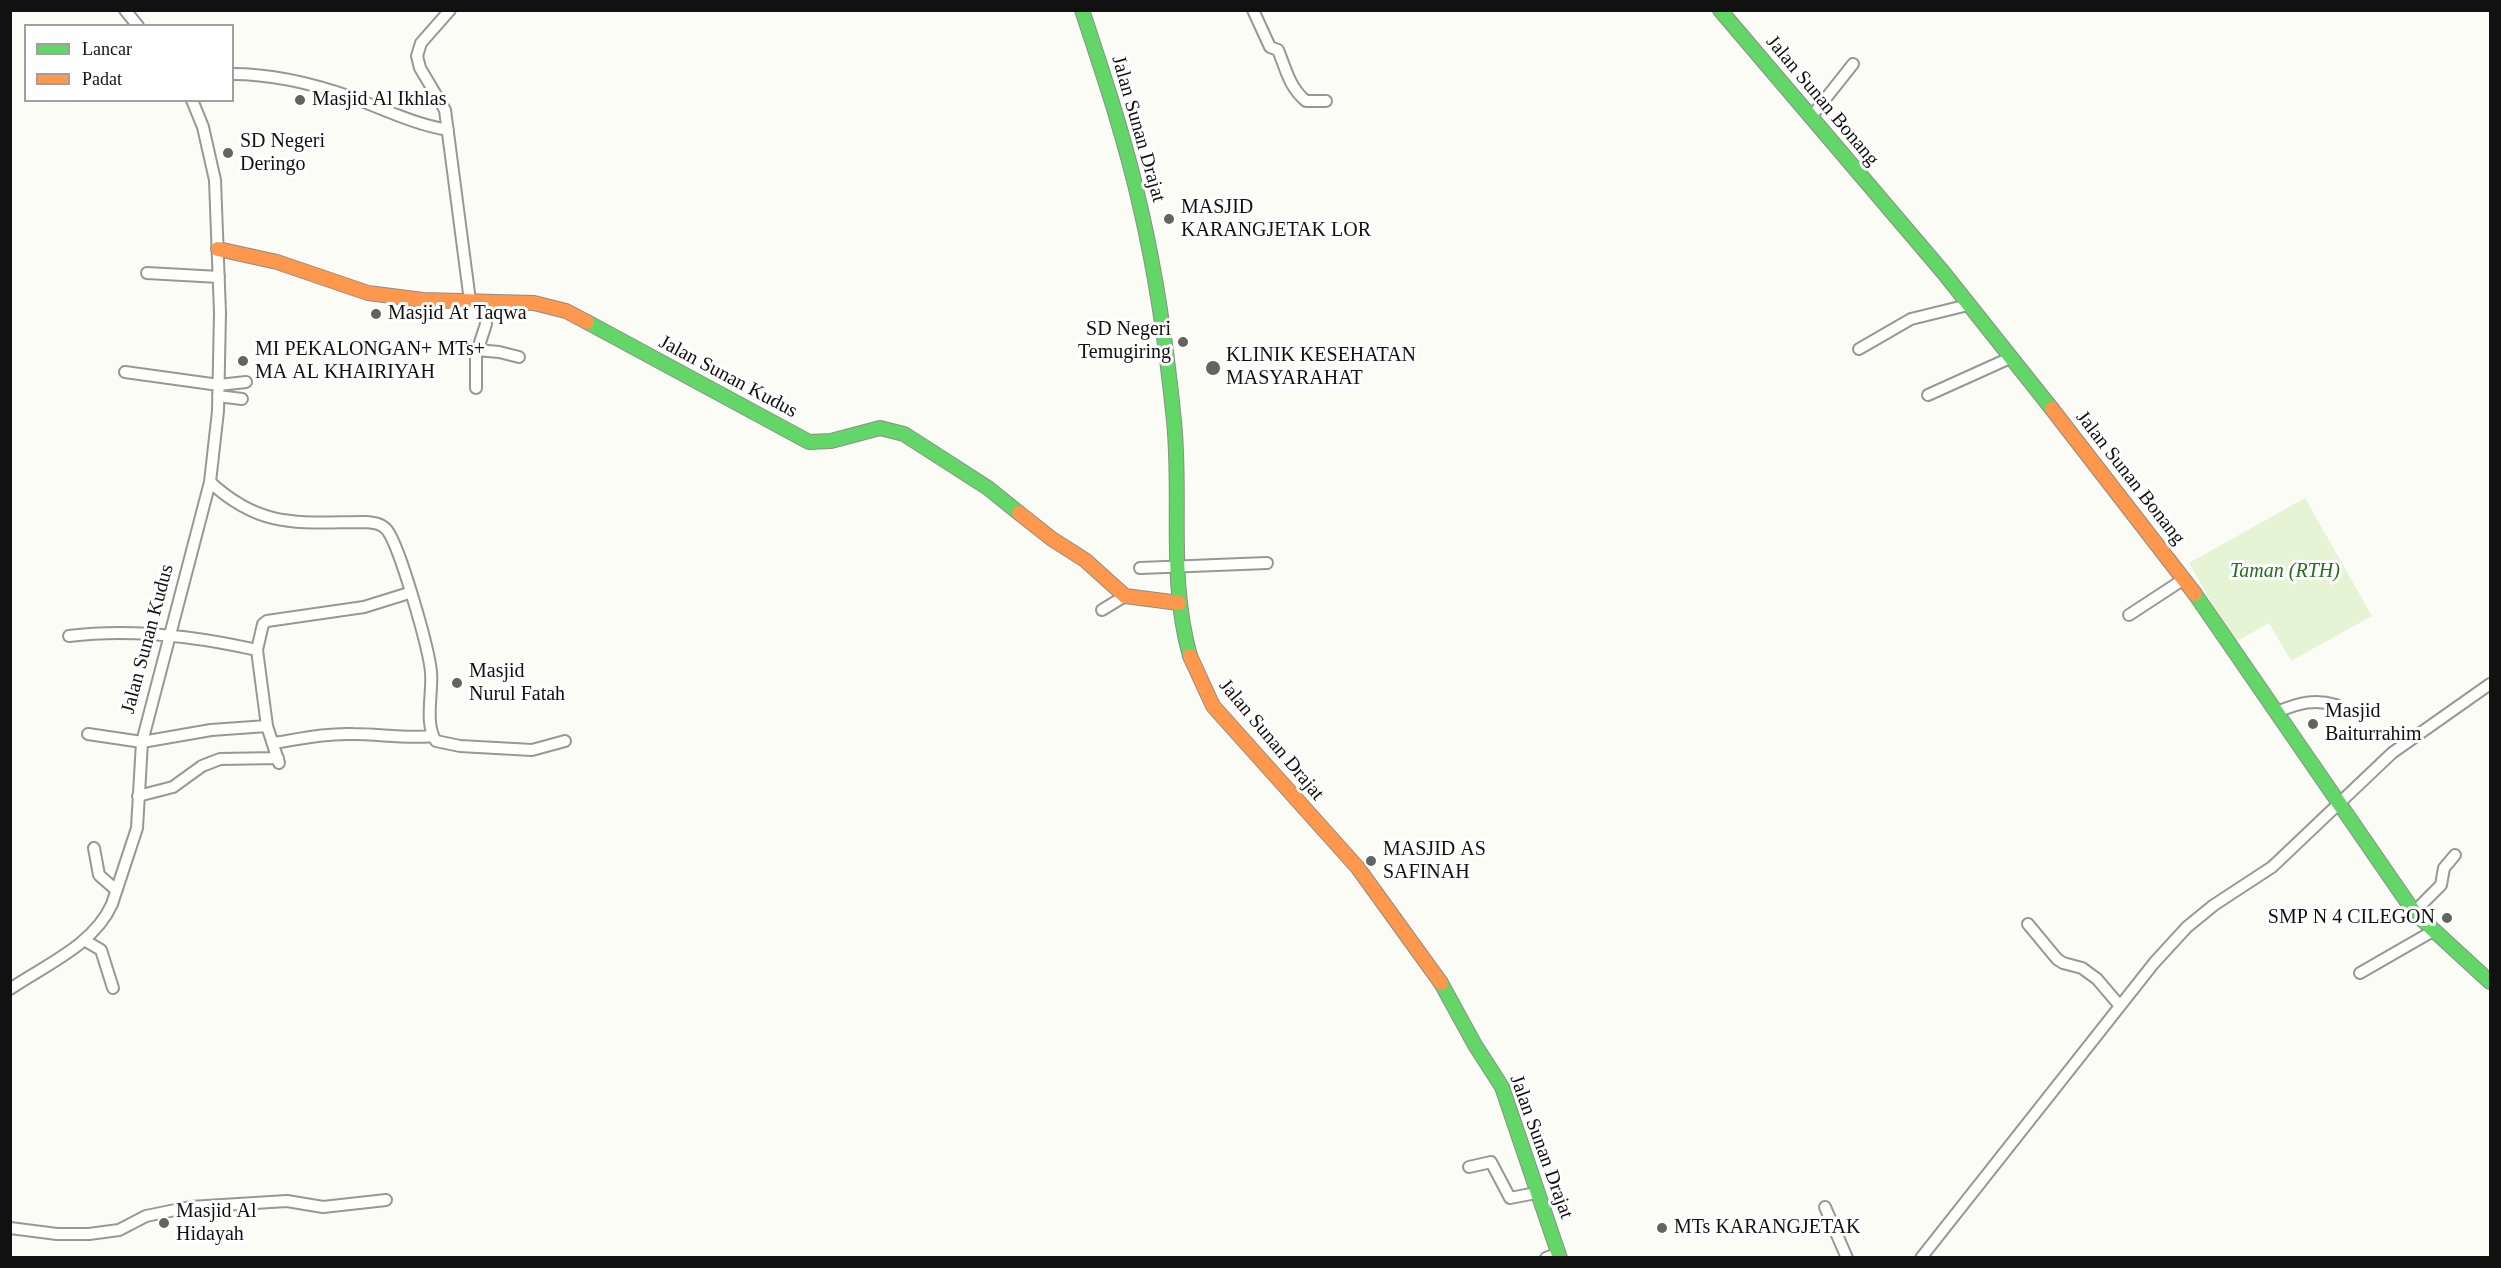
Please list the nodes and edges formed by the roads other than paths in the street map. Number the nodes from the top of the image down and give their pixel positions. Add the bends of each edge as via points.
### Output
1 (125, 10) edge
2 (450, 10) edge
3 (1082, 10) edge
4 (1253, 10) edge
5 (1720, 10) edge
6 (136, 24) edge
7 (1853, 64) dead end
8 (234, 74) edge
9 (1326, 101) dead end
10 (193, 102) edge
11 (1811, 117) junction
12 (448, 130) junction
13 (218, 249) junction
14 (147, 273) dead end
15 (219, 277) junction
16 (477, 301) junction
17 (1968, 305) junction
18 (1859, 349) dead end
19 (477, 350) junction
20 (519, 357) dead end
21 (2010, 358) junction
22 (125, 372) dead end
23 (246, 382) dead end
24 (476, 388) dead end
25 (218, 391) junction
26 (1928, 395) dead end
27 (242, 399) dead end
28 (210, 482) junction
29 (1267, 563) dead end
30 (1175, 567) junction
31 (1140, 568) dead end
32 (2184, 579) junction
33 (410, 593) junction
34 (1125, 596) junction
35 (1179, 603) junction
36 (1102, 610) dead end
37 (2129, 615) dead end
38 (168, 634) junction
39 (69, 636) dead end
40 (257, 650) junction
41 (2490, 684) edge
42 (2336, 705) dead end
43 (2276, 712) junction
44 (267, 726) junction
45 (88, 734) dead end
46 (432, 736) junction
47 (565, 741) dead end
48 (142, 742) junction
49 (274, 743) junction
50 (138, 796) junction
51 (2338, 803) junction
52 (94, 848) dead end
53 (2455, 855) dead end
54 (116, 890) junction
55 (2414, 912) junction
56 (2028, 924) dead end
57 (2433, 931) junction
58 (84, 940) junction
59 (2360, 973) dead end
60 (2490, 982) edge
61 (113, 988) dead end
62 (10, 989) edge
63 (2120, 1006) junction
64 (1469, 1167) dead end
65 (1536, 1193) junction
66 (386, 1200) dead end
67 (1825, 1207) dead end
68 (10, 1228) edge
69 (1555, 1256) edge
70 (1847, 1257) edge
71 (1921, 1257) edge

1 - 6 street
2 - 12 street via 421,42 417,56 442,103
3 - 30 street, Jalan Sunan Drajat via 1128,164 1155,279 1178,473
4 - 9 street via 1270,47 1278,50 1295,89 1306,101
5 - 11 street, Jalan Sunan Bonang
7 - 11 street
8 - 12 street via 255,73 288,80
10 - 13 street, Jalan Sunan Kudus via 213,168
11 - 17 street, Jalan Sunan Bonang
12 - 16 street via 465,253
13 - 15 street, Jalan Sunan Kudus
13 - 16 street, Jalan Sunan Kudus via 277,262 368,293
14 - 15 street
15 - 25 street, Jalan Sunan Kudus
16 - 19 street via 486,324
16 - 34 street, Jalan Sunan Kudus via 534,303 566,311 809,442 831,441 880,428 904,434 988,488 1085,560
17 - 18 street via 1911,319
17 - 21 street, Jalan Sunan Bonang
19 - 20 street
19 - 24 street
21 - 26 street
21 - 32 street, Jalan Sunan Bonang
22 - 25 street
23 - 25 street
25 - 27 street
25 - 28 street, Jalan Sunan Kudus
28 - 33 street via 232,502 270,519 379,524 393,543
28 - 38 street, Jalan Sunan Kudus
29 - 30 street
30 - 31 street
30 - 35 street, Jalan Sunan Drajat
32 - 37 street
32 - 43 street, Jalan Sunan Bonang
33 - 40 street via 364,607 267,621
33 - 46 street via 430,666
34 - 35 street
34 - 36 street
35 - 65 street, Jalan Sunan Drajat via 1189,654 1207,698 1358,868 1442,984 1474,1045 1502,1087
38 - 39 street
38 - 40 street
38 - 48 street, Jalan Sunan Kudus
40 - 44 street
41 - 51 street via 2391,753
42 - 43 street via 2306,701
43 - 51 street, Jalan Sunan Bonang
44 - 48 street via 211,730
44 - 49 street
45 - 48 street
46 - 47 street via 446,745 512,749 538,749
46 - 49 street via 321,735
48 - 50 street, Jalan Sunan Kudus
49 - 50 street via 279,760 220,759 202,766 173,787
50 - 54 street, Jalan Sunan Kudus via 135,838
51 - 55 street, Jalan Sunan Bonang
51 - 63 street via 2272,867 2187,927
52 - 54 street via 99,875
53 - 55 street via 2444,868 2441,885
54 - 58 street, Jalan Sunan Kudus via 107,915
55 - 57 street, Jalan Sunan Bonang
56 - 63 street via 2056,958 2090,973
57 - 59 street
57 - 60 street, Jalan Sunan Bonang
58 - 61 street via 101,950
58 - 62 street, Jalan Sunan Kudus
63 - 71 street
64 - 65 street via 1492,1162 1511,1198
65 - 69 street, Jalan Sunan Drajat
66 - 68 street via 323,1207 287,1201 190,1207 146,1216 119,1230 89,1234 49,1234
67 - 70 street

